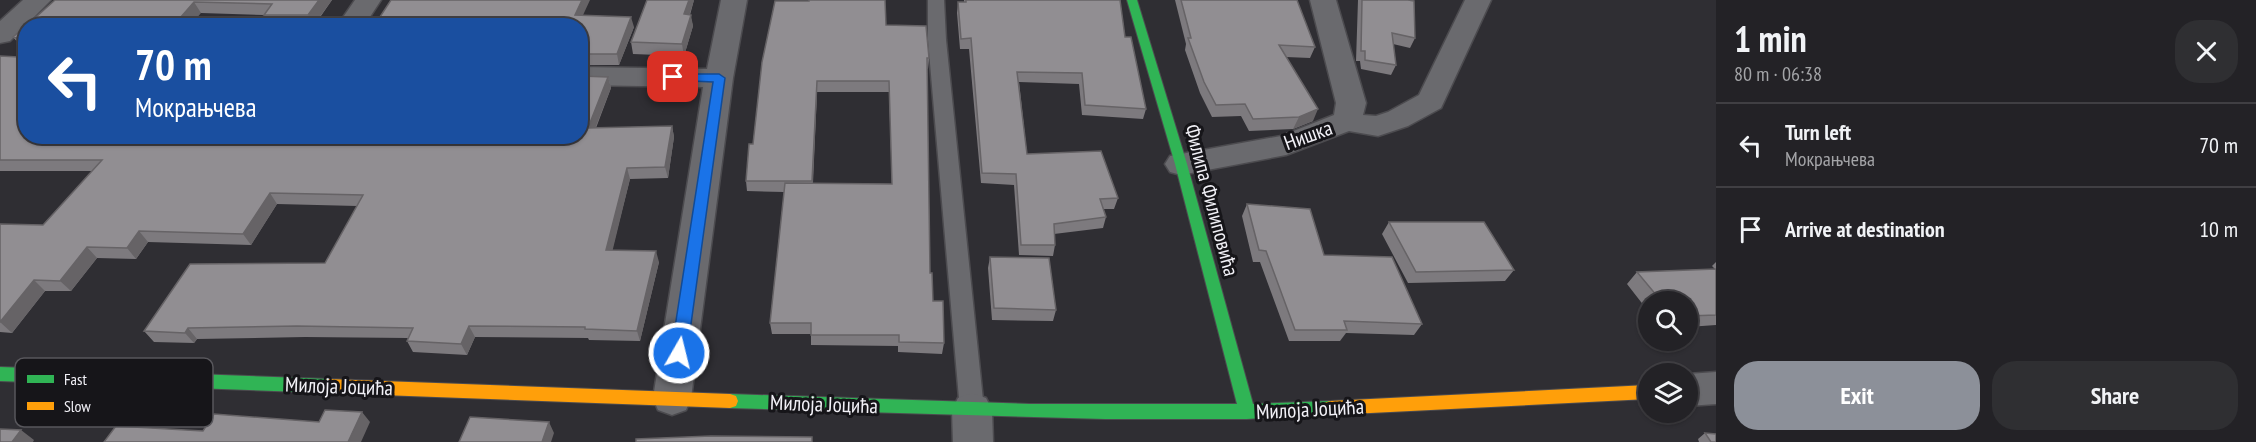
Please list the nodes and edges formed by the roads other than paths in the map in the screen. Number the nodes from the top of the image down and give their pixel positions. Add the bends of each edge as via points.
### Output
1 (38, 0) edge
2 (368, 0) edge
3 (734, 0) edge
4 (936, 0) edge
5 (1132, 0) edge
6 (1323, 0) edge
7 (1478, 0) edge
8 (25, 18) edge
9 (356, 18) edge
10 (18, 29) edge
11 (3, 50) edge
12 (588, 75) edge
13 (719, 78) junction
14 (1347, 121) junction
15 (1181, 164) junction
16 (0, 374) edge
17 (15, 375) edge
18 (213, 382) edge
19 (1716, 388) edge
20 (1698, 389) edge
21 (1638, 392) edge
22 (672, 399) junction
23 (1247, 412) junction
24 (972, 426) edge

1 - 8 street
2 - 9 street
3 - 13 street
4 - 24 lane
5 - 15 street, Филипа Филиповића
6 - 14 street, Нишка via 1352,103
7 - 14 street via 1431,101 1378,126
10 - 11 street
12 - 13 street
13 - 22 street
14 - 15 street, Нишка via 1286,145
15 - 23 street, Филипа Филиповића
16 - 17 street, Милоја Јоцића
18 - 22 street, Милоја Јоцића
19 - 20 street
21 - 23 street, Милоја Јоцића
22 - 24 street, Милоја Јоцића
23 - 24 street, Милоја Јоцића

